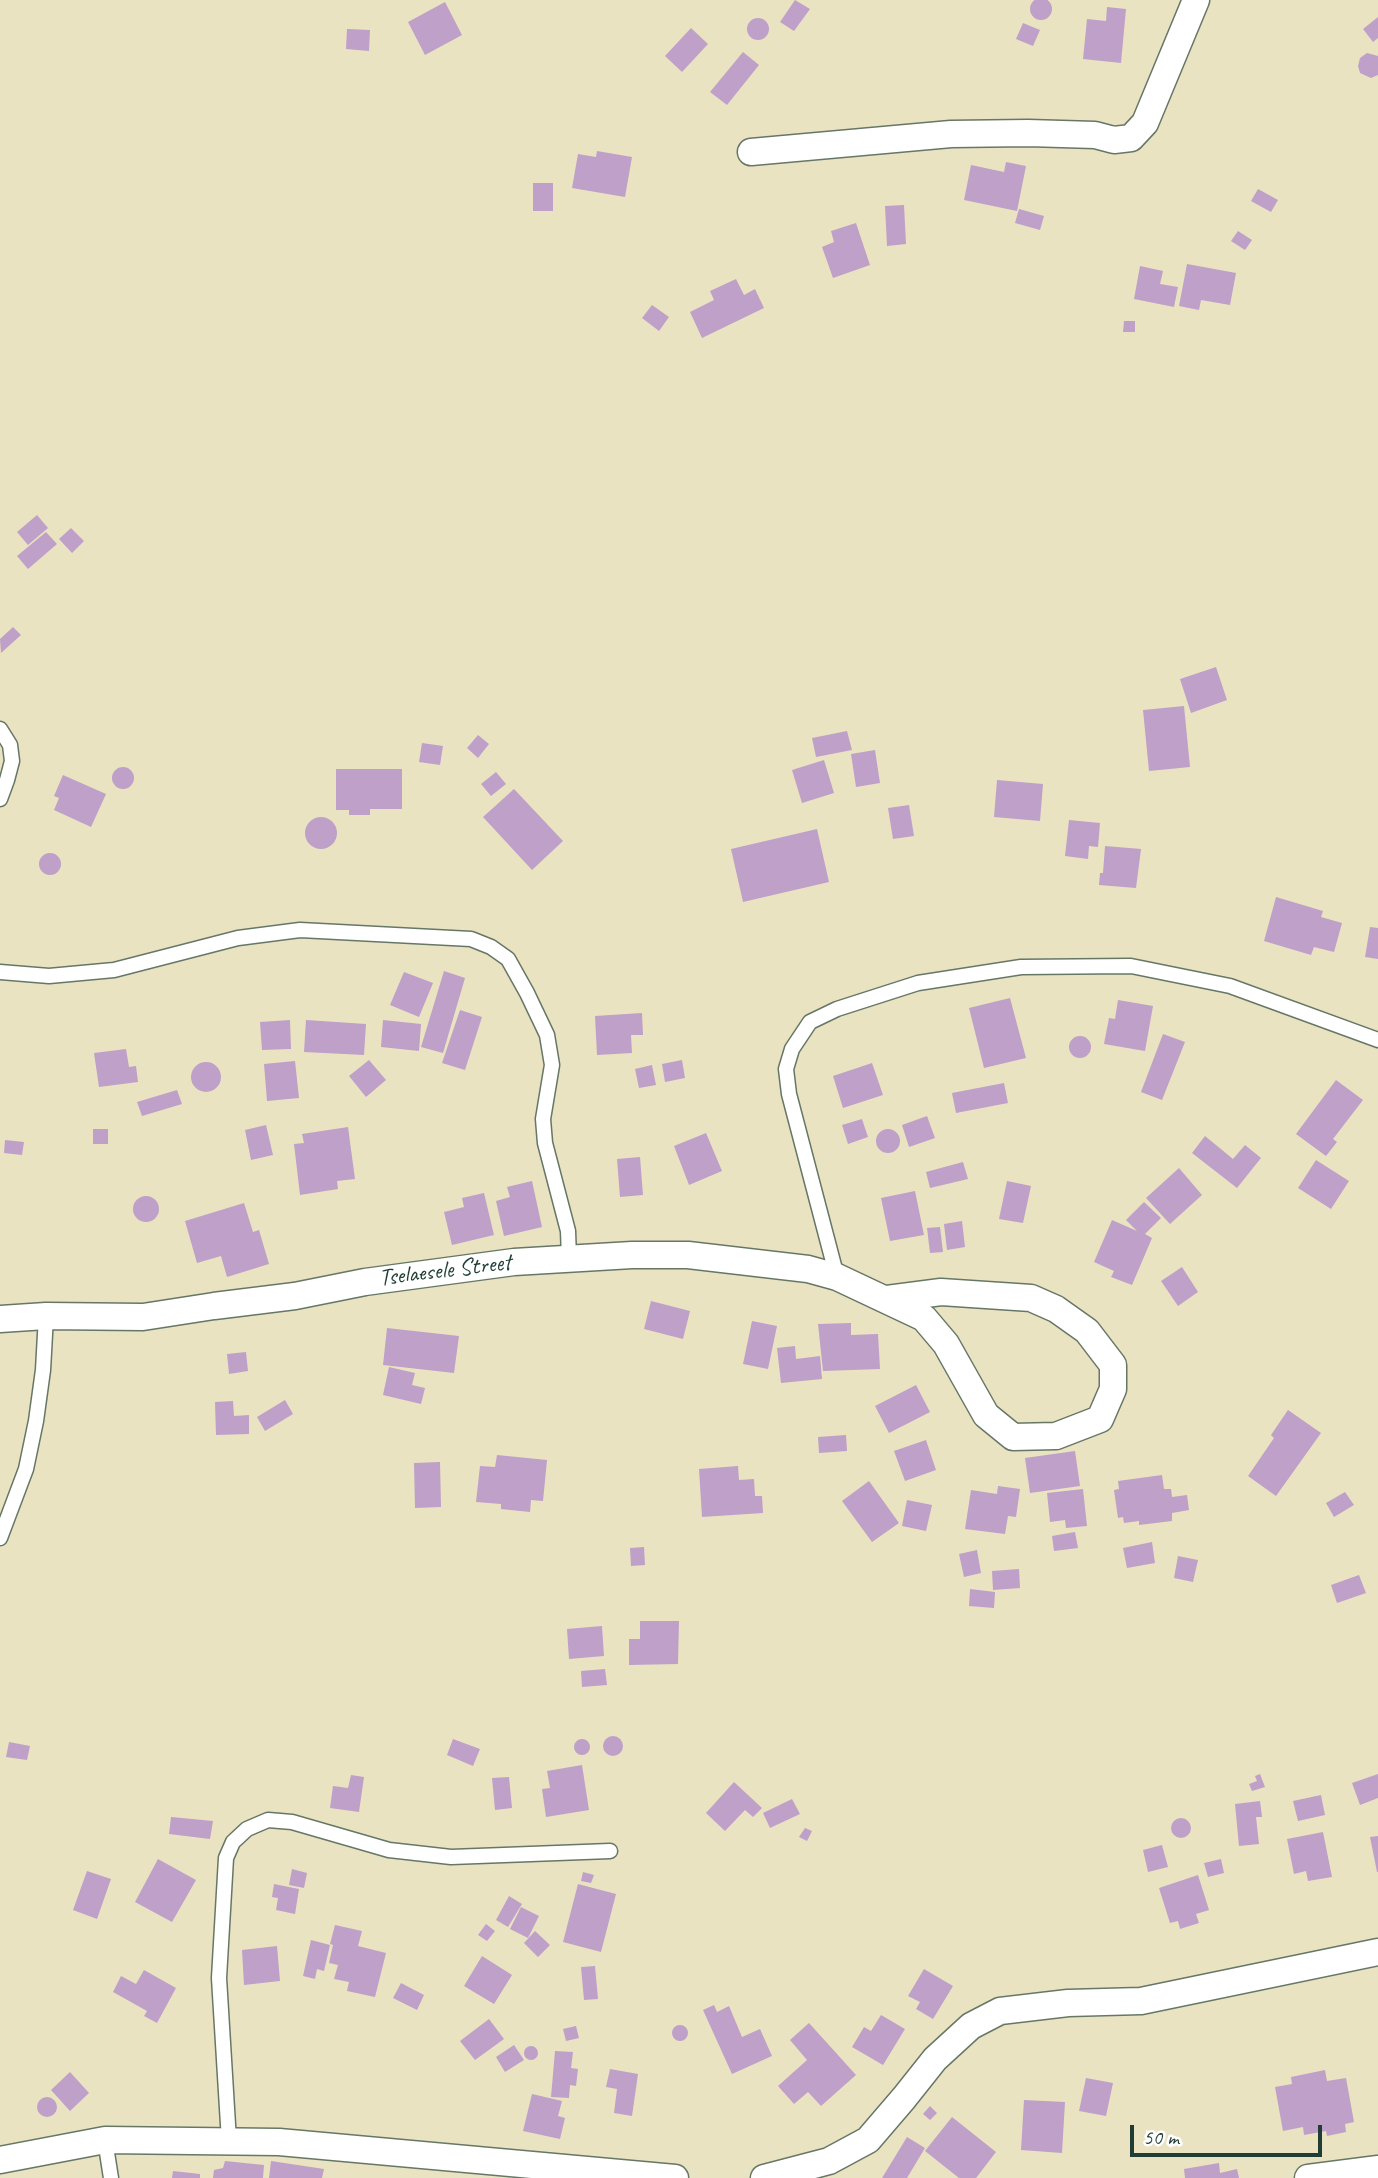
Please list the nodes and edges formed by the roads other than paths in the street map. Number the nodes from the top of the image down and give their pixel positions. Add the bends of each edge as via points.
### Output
1 (1196, 0) edge
2 (751, 152) dead end
3 (0, 729) edge
4 (0, 799) edge
5 (0, 972) edge
6 (1378, 1040) edge
7 (569, 1258) junction
8 (837, 1276) junction
9 (887, 1298) junction
10 (46, 1316) junction
11 (0, 1319) edge
12 (0, 1538) edge
13 (610, 1851) dead end
14 (1378, 1952) edge
15 (105, 2140) junction
16 (229, 2141) junction
17 (1, 2158) edge
18 (1378, 2169) edge
19 (539, 2172) edge
20 (779, 2177) edge
21 (111, 2178) edge
22 (675, 2178) edge
23 (1308, 2178) edge

1 - 2 street via 1145,123 1131,138 951,134
3 - 4 lane via 10,745 12,761
5 - 7 lane via 49,975 114,970 238,938 300,930 471,939 491,947 508,959 547,1035 552,1065 543,1119 545,1143 568,1231
6 - 8 lane via 1230,986 1131,966 1021,967 918,983 837,1009 810,1022 792,1049 786,1069
7 - 8 street, Tselaesele Street via 688,1255
7 - 10 street, Tselaesele Street via 365,1282 143,1317
8 - 9 street, Tselaesele Street
9 - 9 street, Tselaesele Street via 924,1318 946,1345 986,1415 1013,1437 1056,1436 1100,1419 1112,1389 1113,1364 1087,1331 1056,1309 1031,1298 941,1292
10 - 11 street, Tselaesele Street
10 - 12 lane via 36,1421 26,1469
13 - 16 lane via 451,1857 388,1850 292,1822 268,1820 247,1829 233,1842 226,1858 219,1965
14 - 20 street via 1141,2001 1000,2011 971,2026 935,2059 867,2140 829,2161
15 - 16 street
15 - 17 street
15 - 21 lane
16 - 19 street via 279,2142
18 - 23 street
19 - 22 street

